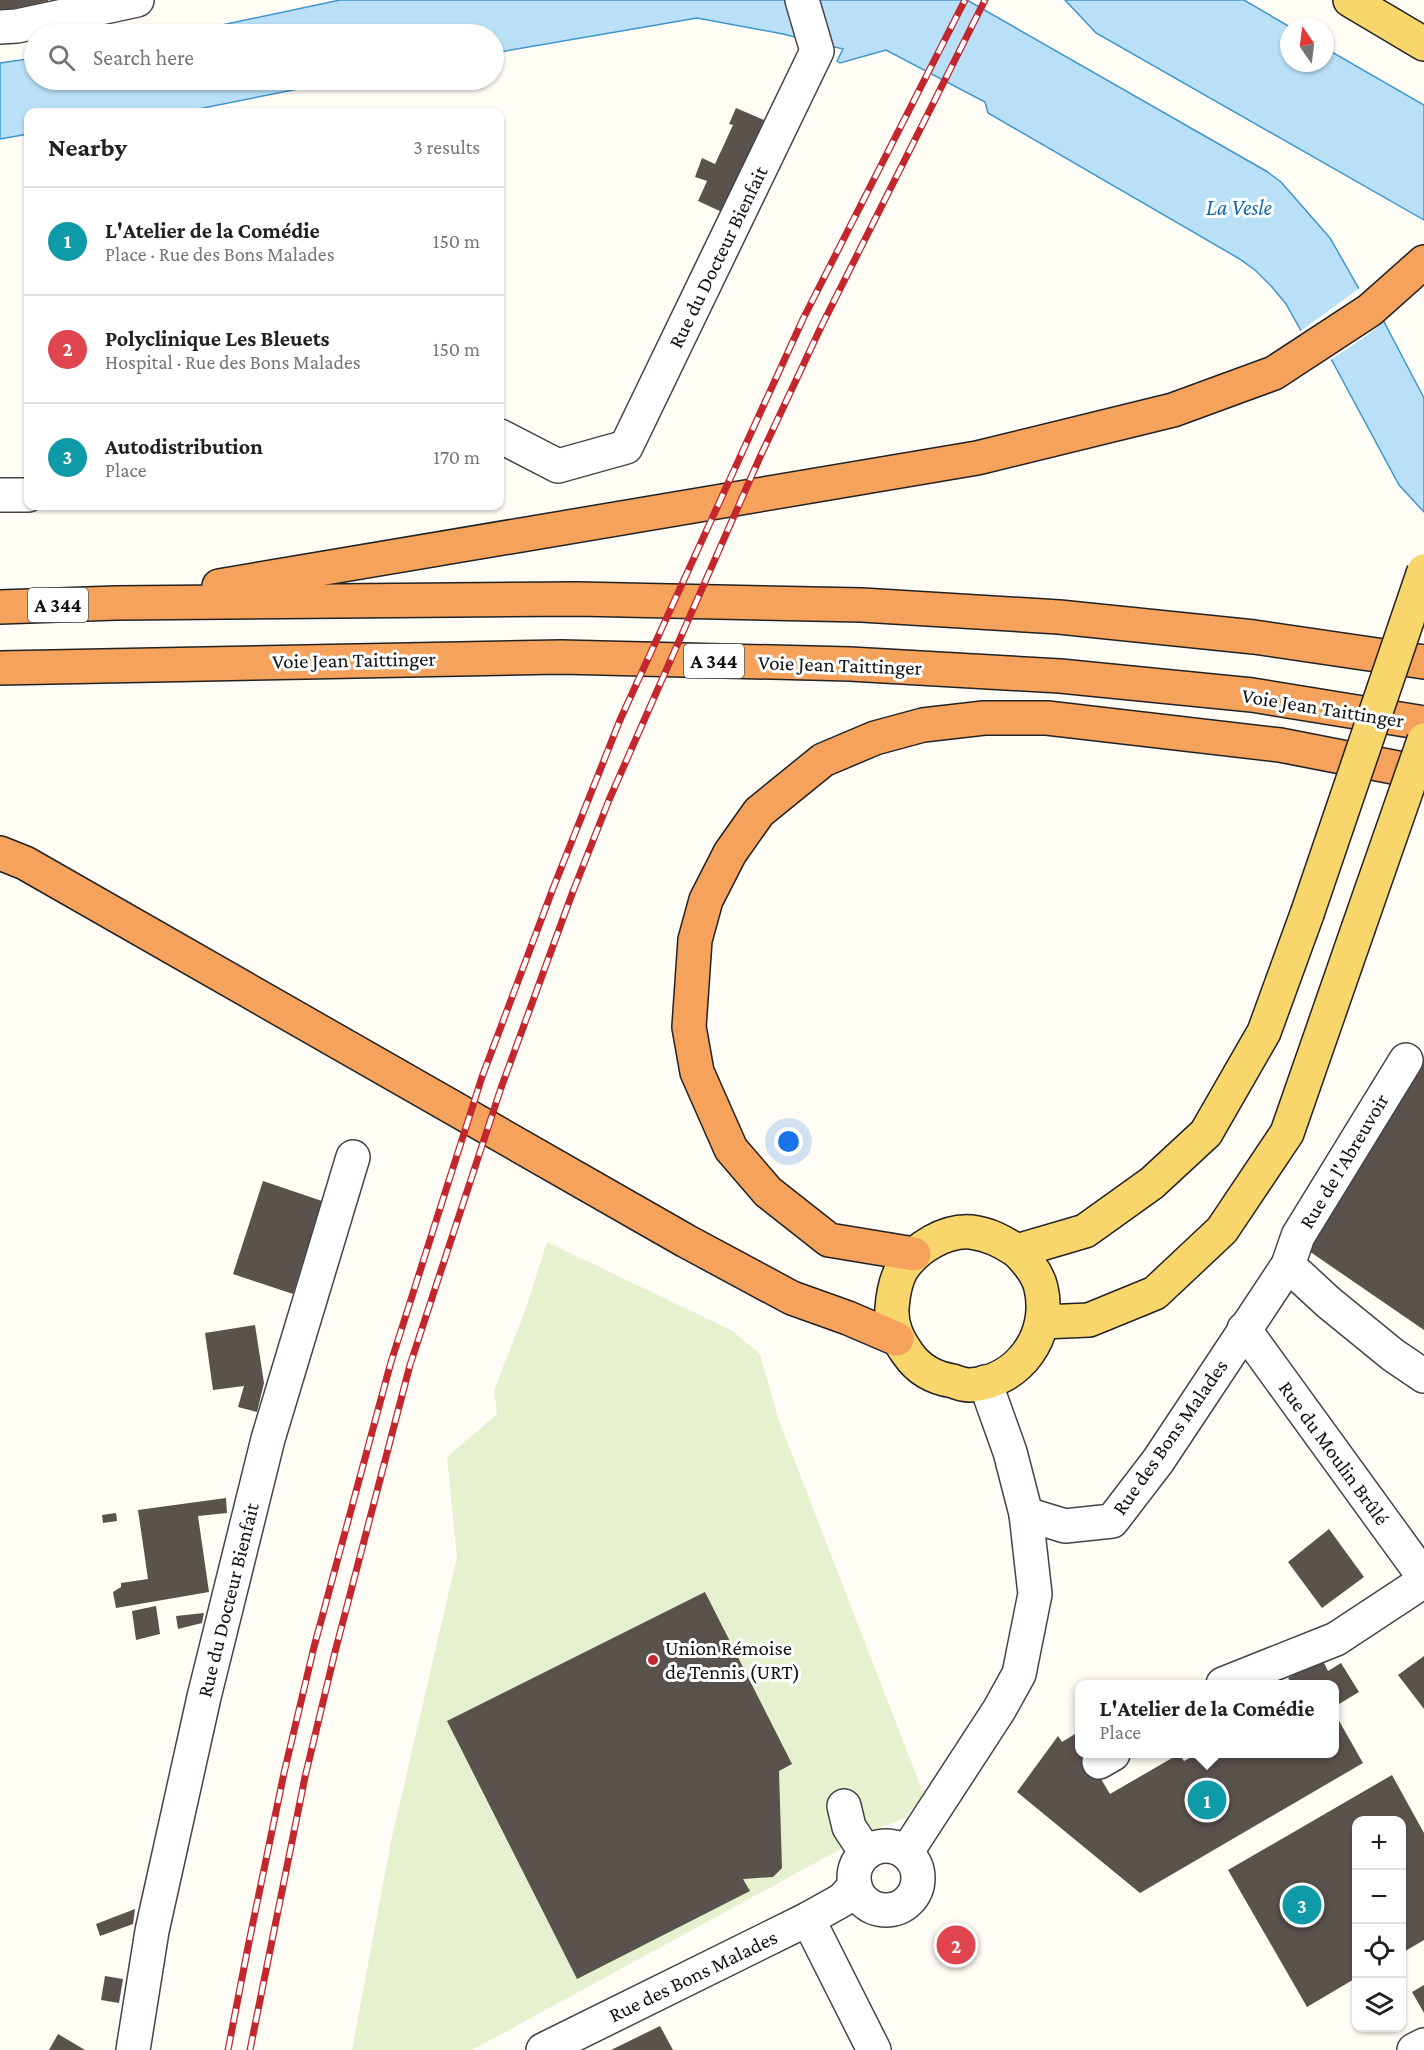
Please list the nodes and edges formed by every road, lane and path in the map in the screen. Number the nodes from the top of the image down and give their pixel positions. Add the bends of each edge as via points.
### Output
1 (136, 0) edge
2 (802, 0) edge
3 (1350, 0) edge
4 (24, 24) edge
5 (25, 24) edge
6 (0, 27) edge
7 (1424, 44) edge
8 (1424, 262) edge
9 (504, 438) edge
10 (0, 495) edge
11 (24, 495) edge
12 (1424, 571) edge
13 (116, 603) junction
14 (0, 607) edge
15 (1424, 662) edge
16 (0, 668) edge
17 (1424, 723) edge
18 (1424, 740) edge
19 (1424, 773) edge
20 (0, 853) edge
21 (1406, 1060) dead end
22 (353, 1157) dead end
23 (1017, 1251) junction
24 (914, 1254) junction
25 (1288, 1264) junction
26 (1043, 1322) junction
27 (1244, 1329) junction
28 (897, 1339) junction
29 (1424, 1376) edge
30 (985, 1382) junction
31 (1026, 1514) junction
32 (1424, 1579) edge
33 (1233, 1680) edge
34 (844, 1806) dead end
35 (866, 1853) junction
36 (906, 1853) junction
37 (848, 1893) junction
38 (808, 1919) junction
39 (1424, 2045) edge
40 (133, 2050) edge
41 (543, 2050) edge
42 (874, 2050) edge
43 (1414, 2050) edge

1 - 5 street
2 - 9 street, Rue du Docteur Bienfait via 817,51 626,447 558,466
3 - 7 main road
4 - 6 street
8 - 13 highway via 1370,310 1274,373 1173,410 978,458
10 - 11 street
12 - 23 main road, bridge via 1264,1032 1206,1133 1152,1183 1085,1231
13 - 14 highway, A 344
13 - 15 highway, A 344 via 577,598 862,605 1059,617 1242,635
16 - 17 highway, Voie Jean Taittinger / A 344 via 561,657 850,664 1060,676 1241,694
18 - 26 main road, bridge via 1287,1133 1222,1230 1155,1293 1089,1320
19 - 24 highway via 1280,745 1047,718 984,718 923,725 875,738 823,760 759,812 730,853 706,900 695,940 689,1027 697,1072 730,1149 768,1192 829,1240
20 - 28 highway via 25,863 686,1241 792,1298
21 - 25 street, Rue de l'Abreuvoir via 1298,1236
22 - 40 street, Rue du Docteur Bienfait via 251,1506 152,1931
23 - 24 main road via 997,1238 970,1232 942,1236
23 - 26 main road via 1030,1264 1041,1288
24 - 28 main road via 901,1271 893,1294 891,1317
25 - 27 street, Rue de l'Abreuvoir
25 - 29 street via 1337,1309
26 - 30 main road via 1032,1349 1008,1373
27 - 31 street, Rue des Bons Malades via 1158,1461 1112,1521 1065,1526
27 - 32 street, Rue du Moulin Brûlé
28 - 30 main road via 914,1364 935,1378 969,1385
30 - 31 street via 1010,1452
31 - 36 street via 1035,1594 1019,1674
32 - 33 street via 1336,1640
34 - 35 street via 849,1827
35 - 36 street via 879,1846 890,1846
35 - 37 street via 856,1866
36 - 37 street via 919,1874 914,1894 907,1903 898,1908 876,1909
37 - 38 street, Rue des Bons Malades
38 - 41 street, Rue des Bons Malades
38 - 42 street
39 - 43 street

